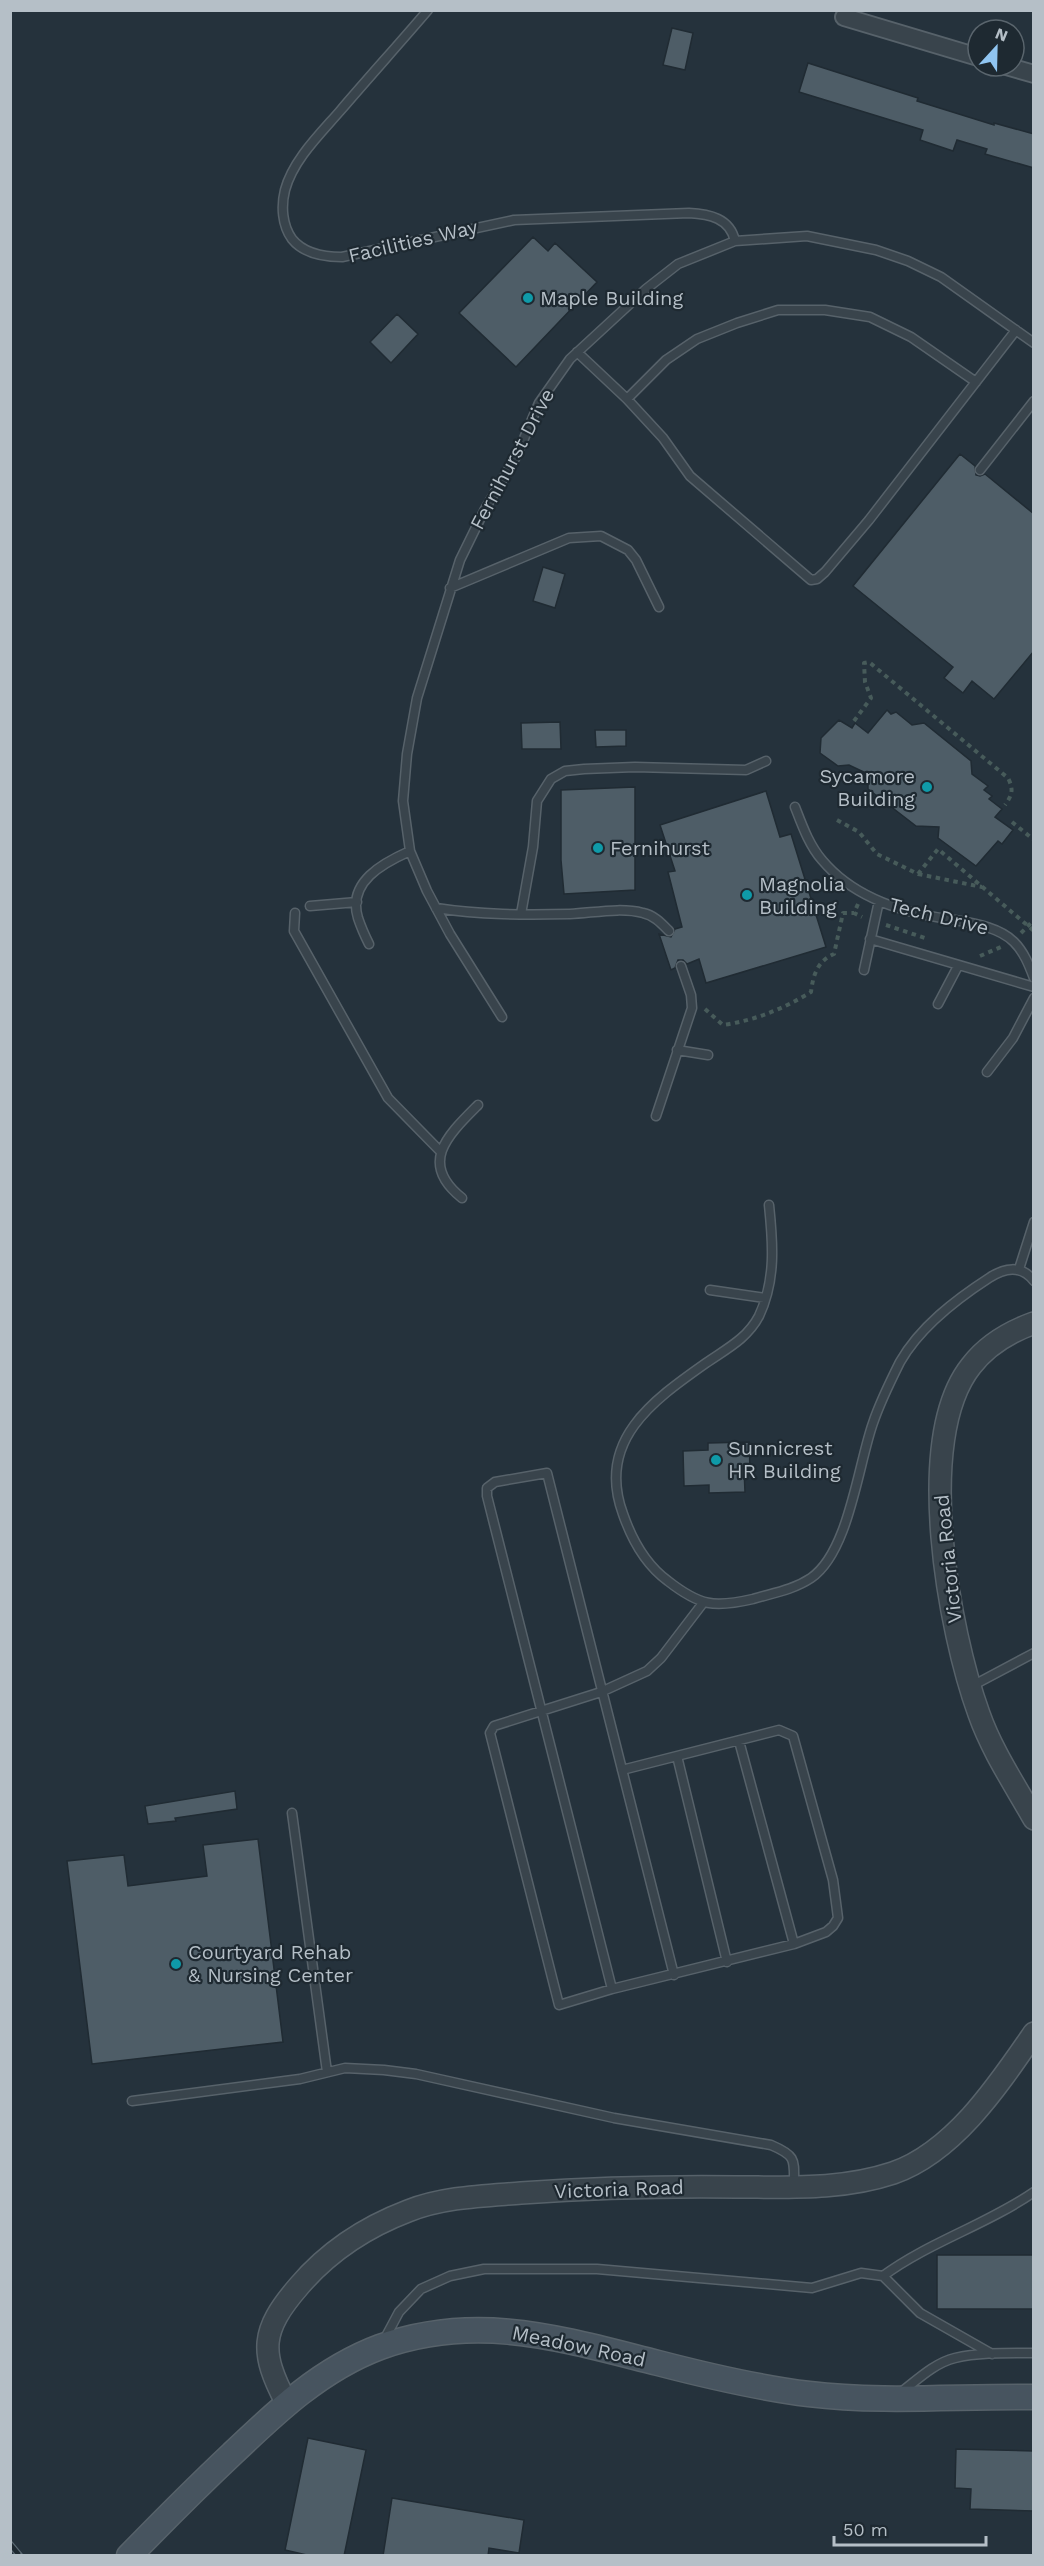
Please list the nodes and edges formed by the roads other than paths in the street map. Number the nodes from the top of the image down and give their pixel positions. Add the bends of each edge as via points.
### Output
1 (428, 10) edge
2 (843, 16) dead end
3 (966, 53) edge
4 (735, 241) junction
5 (1016, 330) junction
6 (1034, 343) edge
7 (577, 352) junction
8 (976, 382) junction
9 (627, 399) junction
10 (1034, 401) edge
11 (980, 470) dead end
12 (450, 588) junction
13 (659, 607) dead end
14 (766, 761) dead end
15 (795, 807) dead end
16 (410, 851) junction
17 (879, 901) junction
18 (357, 902) junction
19 (310, 906) dead end
20 (436, 908) junction
21 (295, 914) dead end
22 (521, 914) junction
23 (669, 931) dead end
24 (870, 939) junction
25 (369, 944) dead end
26 (681, 966) dead end
27 (958, 966) junction
28 (864, 970) dead end
29 (1034, 978) edge
30 (1034, 987) edge
31 (1034, 998) edge
32 (938, 1004) dead end
33 (502, 1017) dead end
34 (677, 1050) junction
35 (708, 1055) dead end
36 (987, 1072) dead end
37 (478, 1105) dead end
38 (656, 1116) dead end
39 (440, 1151) junction
40 (462, 1198) dead end
41 (769, 1205) dead end
42 (1034, 1222) edge
43 (1019, 1269) junction
44 (1034, 1281) edge
45 (710, 1290) dead end
46 (765, 1298) junction
47 (1034, 1323) edge
48 (703, 1603) junction
49 (1034, 1653) edge
50 (970, 1687) junction
51 (601, 1692) junction
52 (542, 1710) junction
53 (739, 1741) junction
54 (677, 1756) junction
55 (622, 1770) junction
56 (292, 1813) dead end
57 (1034, 1819) edge
58 (794, 1944) junction
59 (727, 1962) junction
60 (674, 1974) junction
61 (612, 1989) junction
62 (1034, 2033) edge
63 (327, 2072) junction
64 (132, 2101) dead end
65 (794, 2187) junction
66 (1034, 2192) edge
67 (883, 2276) junction
68 (380, 2348) junction
69 (1034, 2353) edge
70 (992, 2354) junction
71 (895, 2397) junction
72 (1034, 2397) edge
73 (286, 2402) junction
74 (129, 2556) edge

1 - 4 lane, Facilities Way via 310,146 289,179 284,219 290,235 302,248 321,256 342,257 514,220 689,213 724,222
2 - 3 street
4 - 5 lane, Fernihurst Drive via 807,236 876,250 941,277
4 - 7 lane, Fernihurst Drive via 678,264
5 - 6 lane, Fernihurst Drive
5 - 8 lane
7 - 9 lane
7 - 12 lane, Fernihurst Drive via 539,403
8 - 9 lane via 911,337 870,317 825,310 778,310 697,339 666,360
8 - 9 lane via 825,573 811,580 690,476 663,438
10 - 11 lane
12 - 13 lane via 569,538 601,536 628,550
12 - 16 lane, Fernihurst Drive via 410,734 403,801
14 - 22 lane via 746,770 594,768 565,771 551,779 537,801
15 - 17 lane, Tech Drive via 822,861
16 - 18 lane via 369,875 358,892
16 - 20 lane, Fernihurst Drive
17 - 24 lane
17 - 29 lane, Tech Drive via 999,932 1013,940 1023,953
18 - 19 lane
18 - 25 lane via 357,916
20 - 22 lane
20 - 33 lane, Fernihurst Drive
21 - 39 lane via 294,931 388,1098
22 - 23 lane via 629,911 655,918
24 - 27 lane, Tech Drive
24 - 28 lane
26 - 34 lane via 692,1008
27 - 30 lane, Tech Drive
27 - 32 lane
31 - 36 lane via 1013,1038
34 - 35 lane
34 - 38 lane
37 - 39 lane
39 - 40 lane via 443,1179
41 - 46 lane via 772,1277
42 - 43 lane
43 - 44 lane
43 - 48 lane via 999,1272 956,1300 902,1359 872,1425 845,1523 823,1567 792,1588 722,1606
45 - 46 lane
46 - 48 lane via 758,1317 734,1346 652,1406 631,1426 621,1447 617,1497 640,1551 656,1573
47 - 50 street, Victoria Road via 992,1344 970,1366 953,1398 940,1454 950,1607
48 - 51 lane via 647,1671
49 - 50 lane
50 - 57 street, Victoria Road via 980,1717
51 - 52 lane
51 - 52 lane via 547,1473 495,1482 487,1488 487,1496
51 - 55 lane
52 - 61 lane
52 - 61 lane via 494,1726 490,1733 495,1754 559,2005
53 - 54 lane
53 - 58 lane
53 - 58 lane via 779,1730 793,1736 823,1838 838,1918 826,1932
54 - 55 lane
54 - 59 lane
55 - 60 lane
56 - 63 lane
58 - 59 lane
59 - 60 lane
60 - 61 lane
62 - 65 street, Victoria Road via 963,2125 914,2163 864,2181 832,2187
63 - 64 lane
63 - 65 lane via 345,2068 416,2074 614,2118 771,2145 788,2152 793,2159
65 - 73 street, Victoria Road via 574,2189 464,2198 408,2210 345,2243 307,2277 282,2307 270,2334 267,2357
66 - 67 lane via 1012,2207 903,2261
67 - 68 lane via 861,2273 812,2288 597,2269 484,2269 450,2276 421,2289 399,2312
67 - 70 lane via 920,2313
68 - 71 main road, Meadow Road via 442,2332 498,2329 561,2339 741,2383 811,2394
68 - 73 main road, Meadow Road via 339,2367
69 - 70 lane
70 - 71 lane via 953,2358
71 - 72 main road, Meadow Road
73 - 74 main road, Meadow Road

